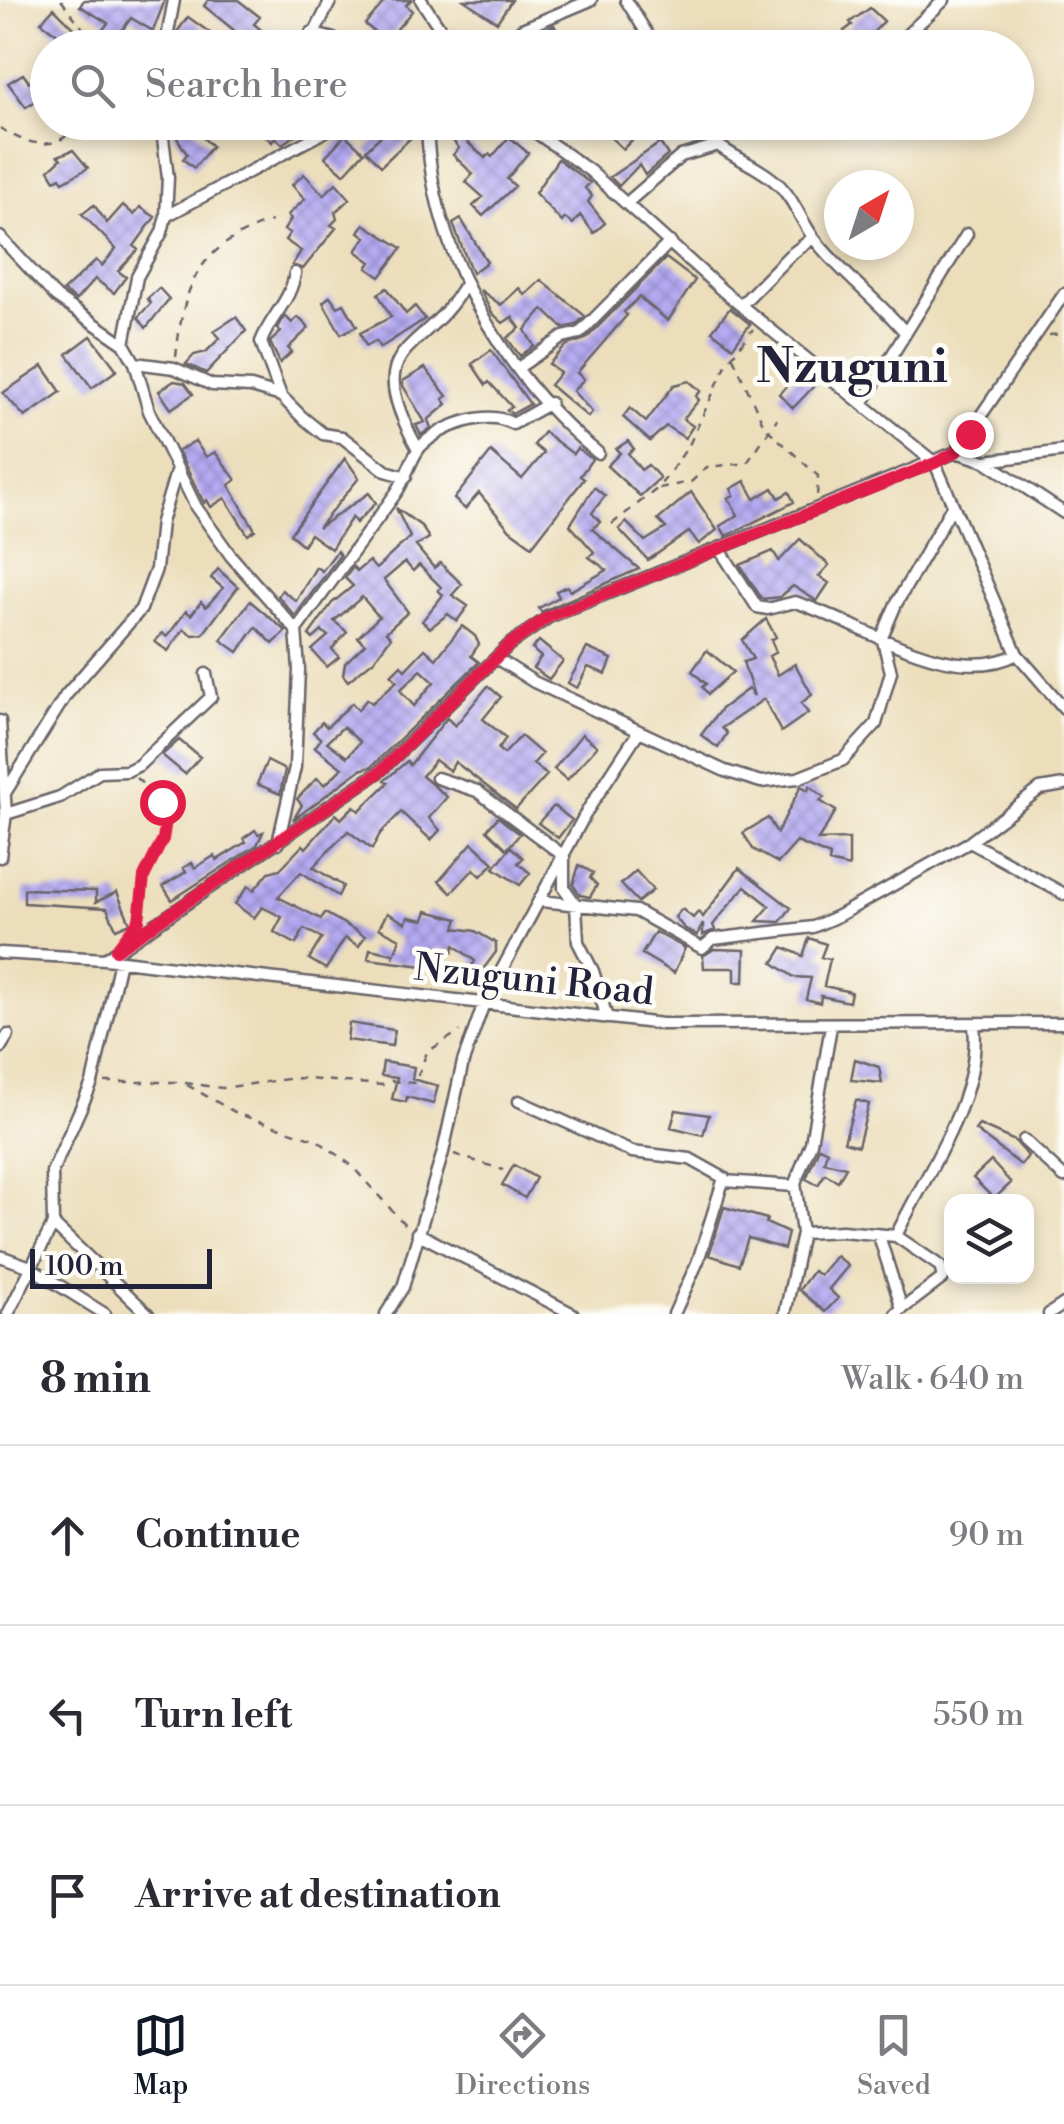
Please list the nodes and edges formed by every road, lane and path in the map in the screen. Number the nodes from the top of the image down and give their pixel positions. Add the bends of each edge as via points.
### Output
1 (60, 0) edge
2 (174, 0) edge
3 (330, 0) edge
4 (421, 0) edge
5 (590, 0) edge
6 (626, 0) edge
7 (944, 0) edge
8 (84, 30) edge
9 (168, 30) edge
10 (311, 30) edge
11 (442, 30) edge
12 (520, 30) edge
13 (645, 30) edge
14 (912, 30) edge
15 (0, 128) edge
16 (59, 140) edge
17 (163, 140) edge
18 (308, 140) edge
19 (429, 140) edge
20 (544, 140) edge
21 (710, 140) edge
22 (714, 146) junction
23 (628, 202) junction
24 (166, 216) junction
25 (272, 221) dead end
26 (967, 234) dead end
27 (0, 237) edge
28 (814, 238) junction
29 (670, 242) junction
30 (295, 273) dead end
31 (466, 282) junction
32 (1064, 294) edge
33 (742, 305) junction
34 (760, 320) junction
35 (904, 331) junction
36 (124, 344) junction
37 (732, 356) junction
38 (135, 362) junction
39 (174, 368) junction
40 (518, 368) junction
41 (282, 396) junction
42 (862, 402) junction
43 (550, 403) junction
44 (777, 419) dead end
45 (768, 431) junction
46 (418, 449) junction
47 (1064, 450) edge
48 (598, 452) dead end
49 (956, 452) junction
50 (985, 461) junction
51 (935, 463) junction
52 (177, 469) junction
53 (406, 477) junction
54 (658, 488) junction
55 (953, 506) junction
56 (816, 509) junction
57 (1064, 513) edge
58 (612, 524) dead end
59 (719, 548) junction
60 (296, 630) junction
61 (882, 637) junction
62 (1016, 654) junction
63 (496, 658) junction
64 (206, 674) dead end
65 (1064, 708) edge
66 (0, 721) edge
67 (639, 730) junction
68 (127, 771) junction
69 (437, 778) dead end
70 (1064, 785) edge
71 (5, 793) junction
72 (6, 814) junction
73 (970, 842) junction
74 (278, 843) junction
75 (564, 856) junction
76 (0, 858) edge
77 (1064, 894) edge
78 (541, 901) junction
79 (576, 905) junction
80 (0, 953) edge
81 (118, 955) junction
82 (484, 1003) junction
83 (478, 1018) junction
84 (607, 1018) junction
85 (1064, 1023) edge
86 (974, 1025) junction
87 (830, 1026) junction
88 (8, 1035) dead end
89 (0, 1048) edge
90 (92, 1083) junction
91 (186, 1084) junction
92 (519, 1101) dead end
93 (1024, 1140) dead end
94 (443, 1152) junction
95 (503, 1170) dead end
96 (1064, 1177) edge
97 (724, 1181) junction
98 (795, 1186) junction
99 (53, 1224) junction
100 (417, 1233) junction
101 (802, 1233) junction
102 (879, 1236) junction
103 (896, 1236) junction
104 (0, 1256) edge
105 (28, 1266) junction
106 (1064, 1304) edge
107 (899, 1312) edge
108 (8, 1314) edge
109 (105, 1314) edge
110 (148, 1314) edge
111 (386, 1314) edge
112 (573, 1314) edge
113 (674, 1314) edge
114 (785, 1314) edge
115 (1049, 1314) edge

1 - 8 path
2 - 9 street
3 - 10 street
4 - 11 street
5 - 12 street
6 - 13 street
7 - 14 street
15 - 16 path via 21,140
17 - 24 street
18 - 24 street
19 - 31 street via 439,219
20 - 23 street
21 - 22 street
22 - 23 street via 681,156
22 - 28 street via 781,186
23 - 29 street
24 - 36 street via 137,277
25 - 39 path via 221,247 196,269
26 - 35 street
27 - 36 street via 56,297
28 - 33 street
28 - 35 street
29 - 33 street
29 - 40 street via 580,333 562,337
30 - 41 street via 261,342
31 - 40 street
31 - 46 street via 406,346 395,370 395,400
32 - 49 street
33 - 34 street
34 - 37 path
34 - 42 street
35 - 42 street
36 - 38 street
37 - 45 path
37 - 54 path via 689,445
38 - 39 street
38 - 52 street
39 - 41 street via 212,386
40 - 43 street
41 - 53 street via 323,434 342,437
42 - 51 street
43 - 46 street via 513,424 501,417 472,420
43 - 48 street
44 - 45 path
45 - 54 path via 746,463 707,467 691,482
45 - 56 path via 818,476
46 - 53 street
47 - 50 street
49 - 50 street
49 - 51 street
50 - 57 street
51 - 55 street
51 - 56 street
52 - 60 street via 231,556
52 - 71 street via 141,609 66,695
53 - 60 street
54 - 58 path
55 - 61 street
55 - 62 street
56 - 59 street
59 - 61 street via 757,606 794,602
59 - 63 street via 548,617
60 - 74 street via 295,767
61 - 62 street via 974,666
61 - 67 street via 891,672 880,715 862,744 824,769 775,782 747,780
62 - 65 street
63 - 67 street
63 - 74 street via 380,772
64 - 68 street via 211,697
66 - 71 street
67 - 75 street
68 - 72 street via 100,772 60,797
68 - 81 path via 162,802 166,820 144,877 139,920
69 - 75 street via 477,791
70 - 73 street via 1030,795
71 - 72 street
72 - 76 street
73 - 77 street
73 - 79 street via 813,927 713,939 702,948 636,910
74 - 81 street
75 - 78 street
75 - 79 street via 564,888
78 - 79 street
78 - 82 street
79 - 84 street via 578,942
80 - 81 street
81 - 82 street, Nzuguni Road
81 - 90 street
82 - 83 street
82 - 84 street, Nzuguni Road
83 - 91 path via 427,1052 415,1083 295,1078 222,1088
83 - 94 street
84 - 87 street, Nzuguni Road
85 - 86 street, Nzuguni Road
86 - 87 street, Nzuguni Road
86 - 103 street via 966,1092
87 - 98 street via 810,1143
88 - 89 street
90 - 91 path
90 - 99 street via 52,1172
91 - 100 path via 238,1114 317,1140
92 - 97 street via 632,1152 690,1160
93 - 96 street
94 - 95 path
94 - 100 street
97 - 98 street
97 - 113 street
98 - 101 street
99 - 105 street
99 - 110 street
100 - 111 street via 403,1286
100 - 112 street
101 - 102 street
101 - 114 street
102 - 103 street
102 - 107 street
103 - 107 street via 940,1266 943,1278
104 - 105 street
105 - 108 street
105 - 109 street
106 - 115 street

